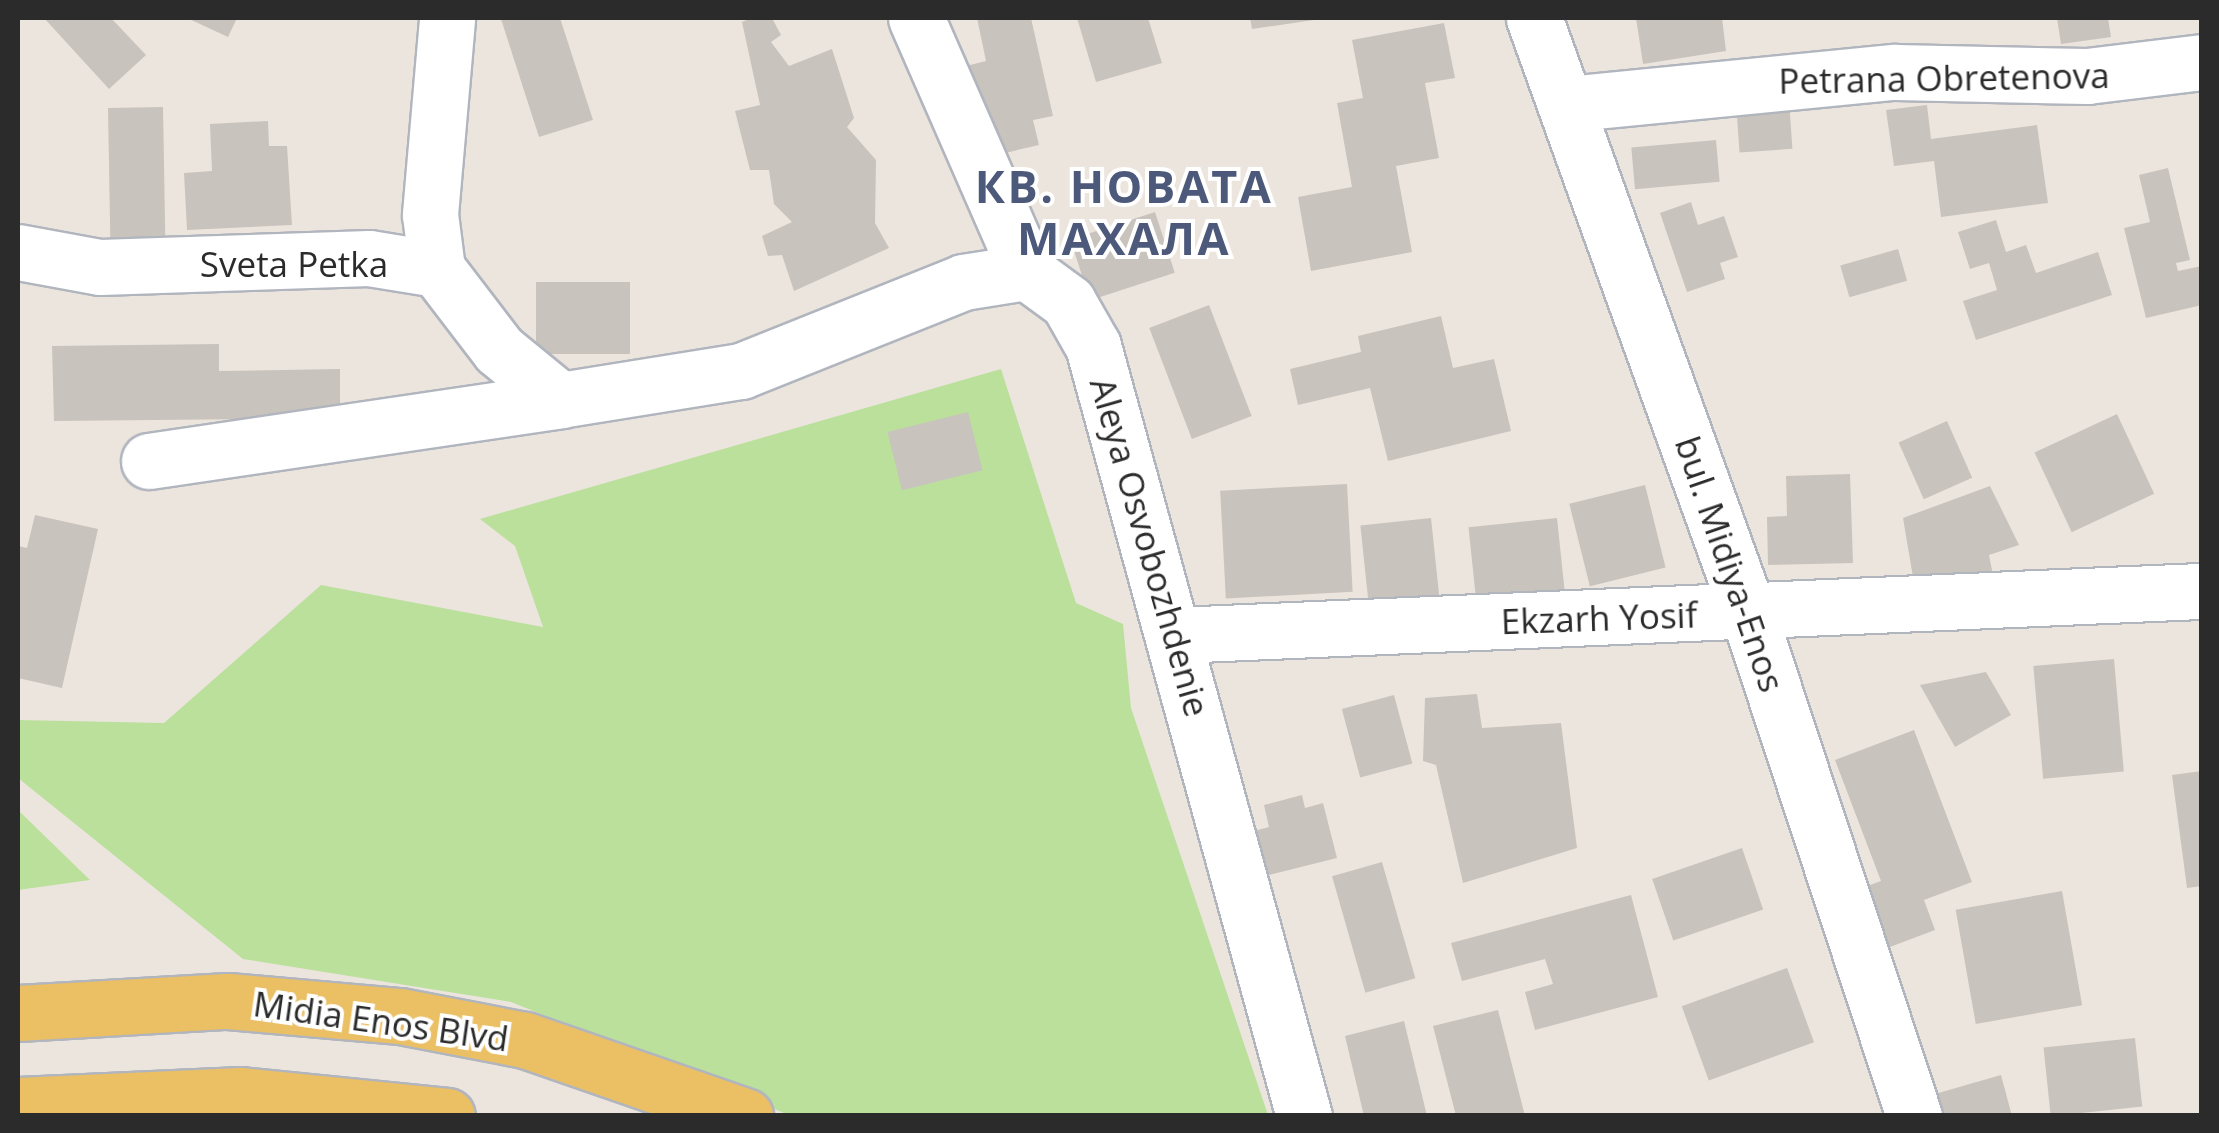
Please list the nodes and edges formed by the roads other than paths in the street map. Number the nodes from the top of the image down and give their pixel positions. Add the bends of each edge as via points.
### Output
1 (447, 18) edge
2 (916, 18) edge
3 (1534, 18) edge
4 (2202, 62) edge
5 (1566, 104) junction
6 (18, 252) edge
7 (100, 267) junction
8 (437, 270) junction
9 (1027, 272) junction
10 (18, 283) edge
11 (560, 400) junction
12 (149, 462) dead end
13 (2202, 591) edge
14 (1748, 612) junction
15 (1176, 635) junction
16 (41, 1010) edge
17 (18, 1105) edge
18 (446, 1116) edge
19 (746, 1116) edge
20 (1304, 1116) edge
21 (1914, 1116) edge

1 - 8 street, Sveta Petka via 430,214
2 - 9 street
3 - 5 street, bul. Midiya-Enos
4 - 5 street, Petrana Obretenova via 2087,76 1895,72
5 - 14 street, bul. Midiya-Enos
6 - 7 street, Sveta Petka
7 - 8 street, Sveta Petka via 369,258
7 - 10 street
8 - 11 street via 499,350
9 - 11 street via 963,282 741,371
9 - 15 street, Aleya Osvobozhdenie via 1068,302 1094,346
11 - 12 street
13 - 14 street, Ekzarh Yosif
14 - 15 street, Ekzarh Yosif
14 - 21 street, bul. Midiya-Enos
15 - 20 street, Aleya Osvobozhdenie
16 - 19 main road, Midia Enos Blvd via 228,1001 400,1016 525,1040
17 - 18 main road via 241,1095

